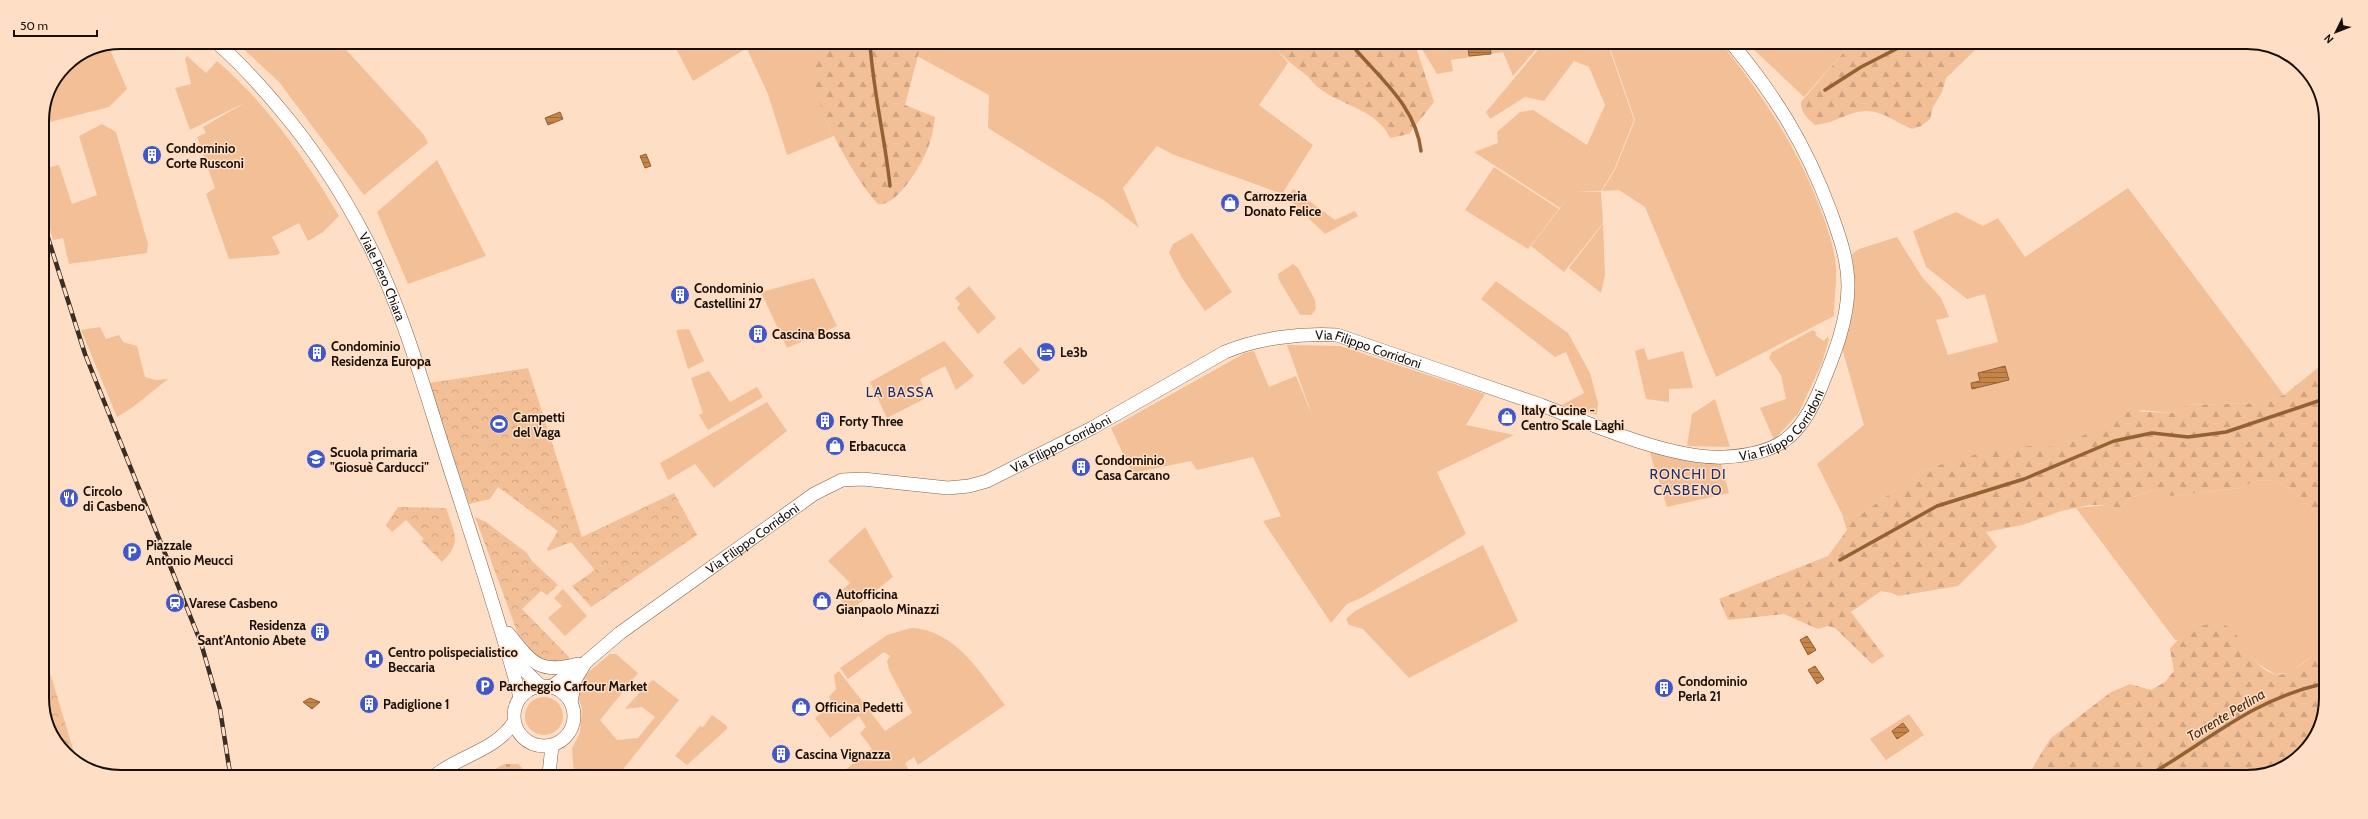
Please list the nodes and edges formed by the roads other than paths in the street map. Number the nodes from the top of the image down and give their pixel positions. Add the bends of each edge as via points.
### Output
1 (223, 49) edge
2 (1736, 49) edge
3 (498, 620) junction
4 (508, 633) junction
5 (586, 662) junction
6 (546, 686) junction
7 (520, 697) junction
8 (571, 702) junction
9 (514, 722) junction
10 (552, 746) junction
11 (444, 770) edge
12 (550, 770) edge

1 - 3 street, Viale Piero Chiara via 262,88 299,132 334,182 366,238 412,350
2 - 5 street, Via Filippo Corridoni via 1770,92 1795,131 1815,169 1844,247 1848,286 1844,321 1831,361 1814,404 1800,428 1779,446 1753,454 1725,457 1695,456 1603,429 1337,335 1316,334 1244,344 1225,352 1086,431 987,481 948,488 863,479 842,480 830,484 620,633
3 - 4 street, Viale Piero Chiara
3 - 7 street, Viale Piero Chiara
4 - 5 street, Via Filippo Corridoni via 528,659 539,666 562,669
4 - 6 street, Viale Piero Chiara via 522,668
5 - 6 street, Via Filippo Corridoni
5 - 8 street, Via Filippo Corridoni via 575,680
6 - 7 street via 529,689
6 - 8 street via 563,692
7 - 9 street via 514,709
8 - 10 street via 574,723 562,741
9 - 10 street via 518,733 527,742 539,746
9 - 11 street via 497,742
10 - 12 street

